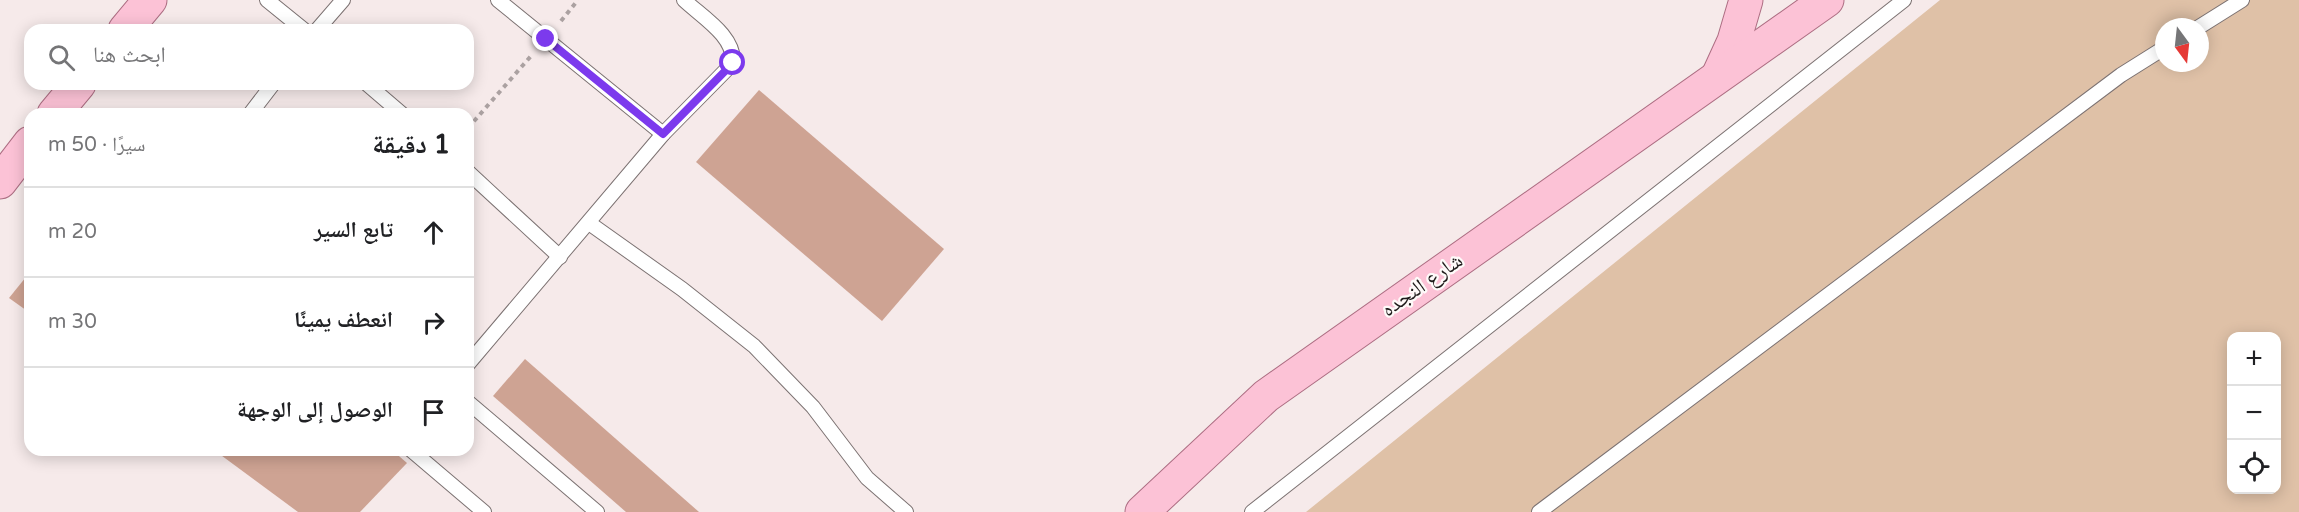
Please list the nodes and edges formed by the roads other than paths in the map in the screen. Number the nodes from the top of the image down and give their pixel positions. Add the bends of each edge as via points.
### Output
1 (150, 0) edge
2 (267, 0) edge
3 (343, 0) edge
4 (498, 0) edge
5 (684, 0) edge
6 (1746, 0) edge
7 (1827, 0) edge
8 (1905, 0) edge
9 (2242, 0) edge
10 (2209, 21) edge
11 (130, 24) edge
12 (297, 24) edge
13 (322, 24) edge
14 (2155, 54) edge
15 (1718, 76) junction
16 (74, 90) edge
17 (268, 90) edge
18 (374, 90) edge
19 (59, 108) edge
20 (254, 108) edge
21 (395, 108) edge
22 (663, 134) junction
23 (24, 152) edge
24 (474, 178) edge
25 (0, 182) edge
26 (589, 223) junction
27 (560, 257) junction
28 (474, 357) edge
29 (474, 407) edge
30 (418, 456) edge
31 (484, 512) edge
32 (597, 512) edge
33 (906, 512) edge
34 (1142, 512) edge
35 (1252, 512) edge
36 (1539, 512) edge

1 - 11 main road
2 - 12 lane
3 - 13 lane
4 - 22 lane
5 - 22 lane via 729,42 733,63
6 - 15 main road
7 - 15 main road, شارع النجده
8 - 35 lane
9 - 10 lane
14 - 36 lane via 2121,75
15 - 34 main road, شارع النجده via 1266,396
16 - 19 main road
17 - 20 lane
18 - 21 lane
22 - 26 lane
23 - 25 main road
24 - 27 lane
26 - 27 lane
26 - 33 lane via 754,346 813,407 867,478
27 - 28 lane
29 - 32 lane
30 - 31 lane

